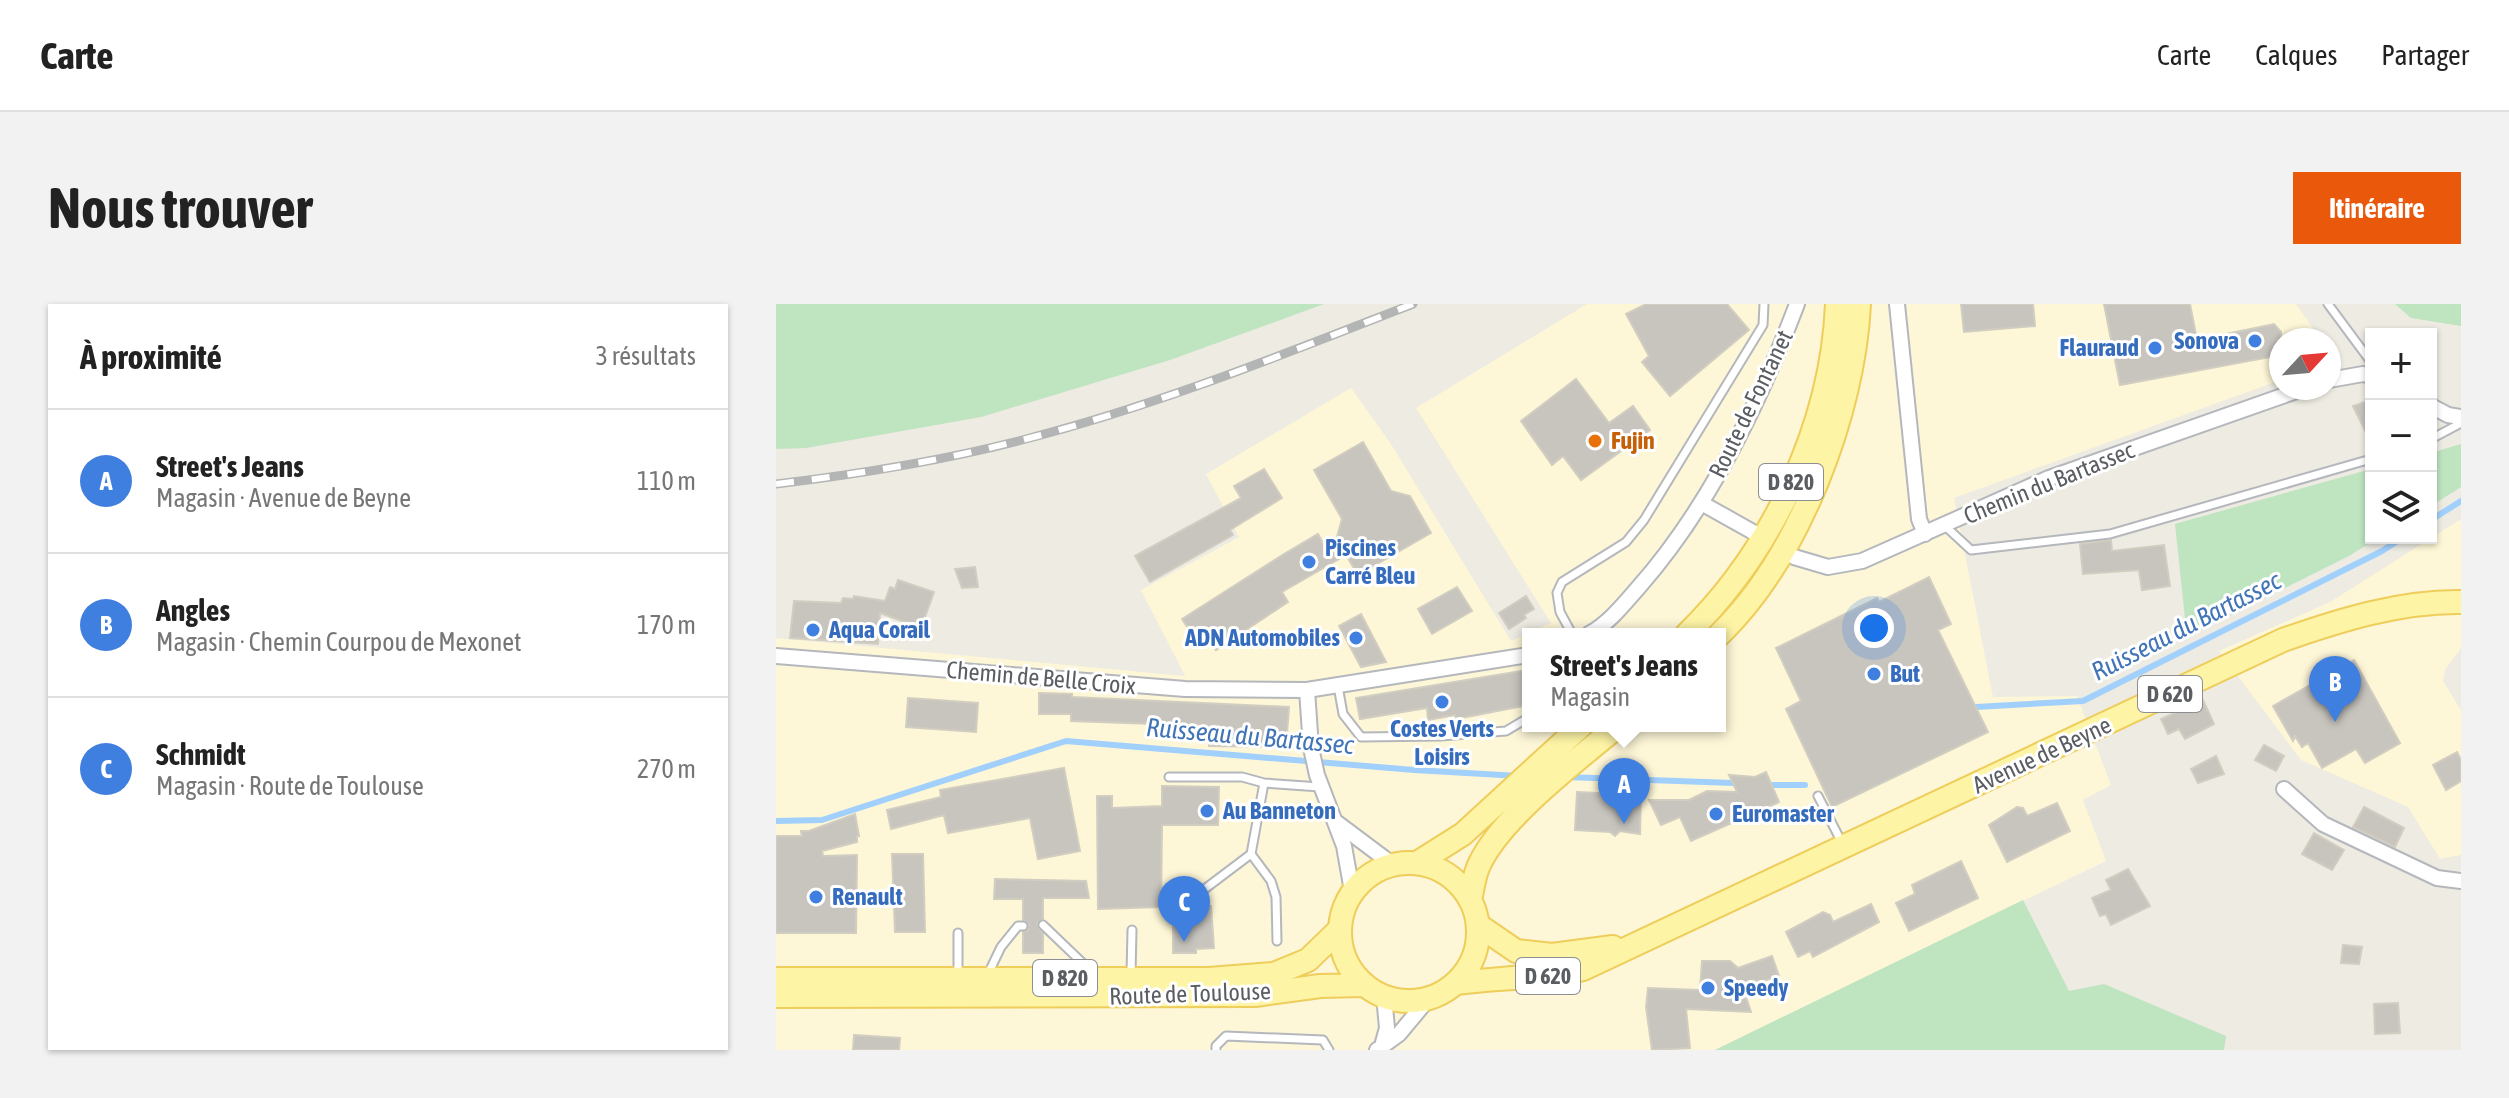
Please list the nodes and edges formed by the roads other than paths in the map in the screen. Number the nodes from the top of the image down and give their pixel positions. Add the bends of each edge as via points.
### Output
1 (1764, 304) edge
2 (1797, 304) edge
3 (1837, 304) edge
4 (1859, 304) edge
5 (1897, 304) edge
6 (2328, 304) edge
7 (2365, 354) edge
8 (2365, 374) edge
9 (2341, 378) edge
10 (2271, 400) edge
11 (2437, 409) edge
12 (2461, 420) edge
13 (2437, 435) edge
14 (2365, 461) edge
15 (1703, 504) junction
16 (1944, 525) junction
17 (1753, 532) dead end
18 (1925, 534) junction
19 (1794, 557) dead end
20 (2461, 602) edge
21 (1569, 628) edge
22 (1597, 628) edge
23 (1693, 628) edge
24 (1726, 628) edge
25 (776, 656) edge
26 (1522, 656) edge
27 (1338, 686) junction
28 (1307, 690) junction
29 (1522, 722) edge
30 (1574, 732) edge
31 (1611, 732) edge
32 (1169, 777) dead end
33 (1320, 781) junction
34 (1264, 783) junction
35 (2284, 789) dead end
36 (1818, 796) dead end
37 (1336, 821) junction
38 (1845, 848) junction
39 (1251, 854) junction
40 (1417, 863) junction
41 (1392, 864) junction
42 (2461, 881) edge
43 (1352, 891) junction
44 (1198, 894) dead end
45 (1470, 900) junction
46 (1043, 925) dead end
47 (1478, 925) junction
48 (1023, 926) dead end
49 (1340, 929) junction
50 (1132, 930) dead end
51 (958, 933) dead end
52 (1277, 941) dead end
53 (1634, 944) junction
54 (776, 979) edge
55 (1456, 983) junction
56 (958, 987) junction
57 (986, 987) junction
58 (1097, 987) junction
59 (1131, 987) junction
60 (1374, 990) junction
61 (776, 996) edge
62 (1429, 998) junction
63 (1379, 1048) edge
64 (1216, 1050) edge
65 (1329, 1050) edge

1 - 21 lane via 1763,325 1644,520 1626,542 1562,582 1557,593
2 - 15 street, Route de Fontanet via 1778,354
3 - 23 main road, D 820 via 1820,411 1788,490 1752,554
4 - 24 main road, D 820 via 1840,418 1810,500 1772,566
5 - 18 street via 1919,519
6 - 7 lane
8 - 9 street
10 - 16 street, Chemin du Bartassec via 2049,478
11 - 12 street
12 - 13 lane
14 - 16 lane via 2110,534 1971,550
15 - 17 street
15 - 22 street via 1614,616
16 - 18 street, Chemin du Bartassec
18 - 19 street, Chemin du Bartassec via 1862,561 1828,567
20 - 38 main road, Avenue de Beyne / D 620 via 2386,610 2283,640
25 - 28 street, Chemin de Belle Croix via 1185,689
26 - 27 street, Chemin de Belle Croix
27 - 28 street, Chemin de Belle Croix
27 - 29 lane via 1343,714 1361,737 1506,731
28 - 33 street via 1311,748
30 - 40 main road via 1463,834
31 - 45 main road via 1489,846
32 - 34 lane via 1242,777
33 - 34 lane
33 - 37 street
34 - 39 lane
35 - 42 street via 2323,824 2437,878
36 - 38 lane
37 - 41 street
37 - 43 street
38 - 53 main road, Avenue de Beyne / D 620
39 - 44 lane
39 - 52 lane via 1276,897
40 - 41 main road
40 - 45 main road via 1457,882
41 - 43 main road
43 - 49 main road
45 - 47 main road
46 - 58 lane
47 - 53 main road, Avenue de Beyne / D 620 via 1516,951 1552,955
47 - 55 main road via 1477,946
48 - 57 lane via 1001,947
49 - 59 main road, Route de Toulouse / D 820 via 1308,960 1274,974
49 - 60 main road via 1351,969
50 - 59 lane
51 - 56 lane
53 - 55 main road, Avenue de Beyne / D 620 via 1583,969
54 - 56 main road, Route de Toulouse / D 820
55 - 62 main road
56 - 57 main road, Route de Toulouse / D 820
56 - 61 main road, Route de Toulouse / D 820
57 - 58 main road, Route de Toulouse / D 820
58 - 59 main road, Route de Toulouse / D 820
59 - 60 main road, Route de Toulouse / D 820 via 1255,995 1320,986
60 - 62 main road via 1414,1001
60 - 63 street via 1387,1028
62 - 63 street via 1399,1034
64 - 65 lane via 1226,1036 1323,1040

